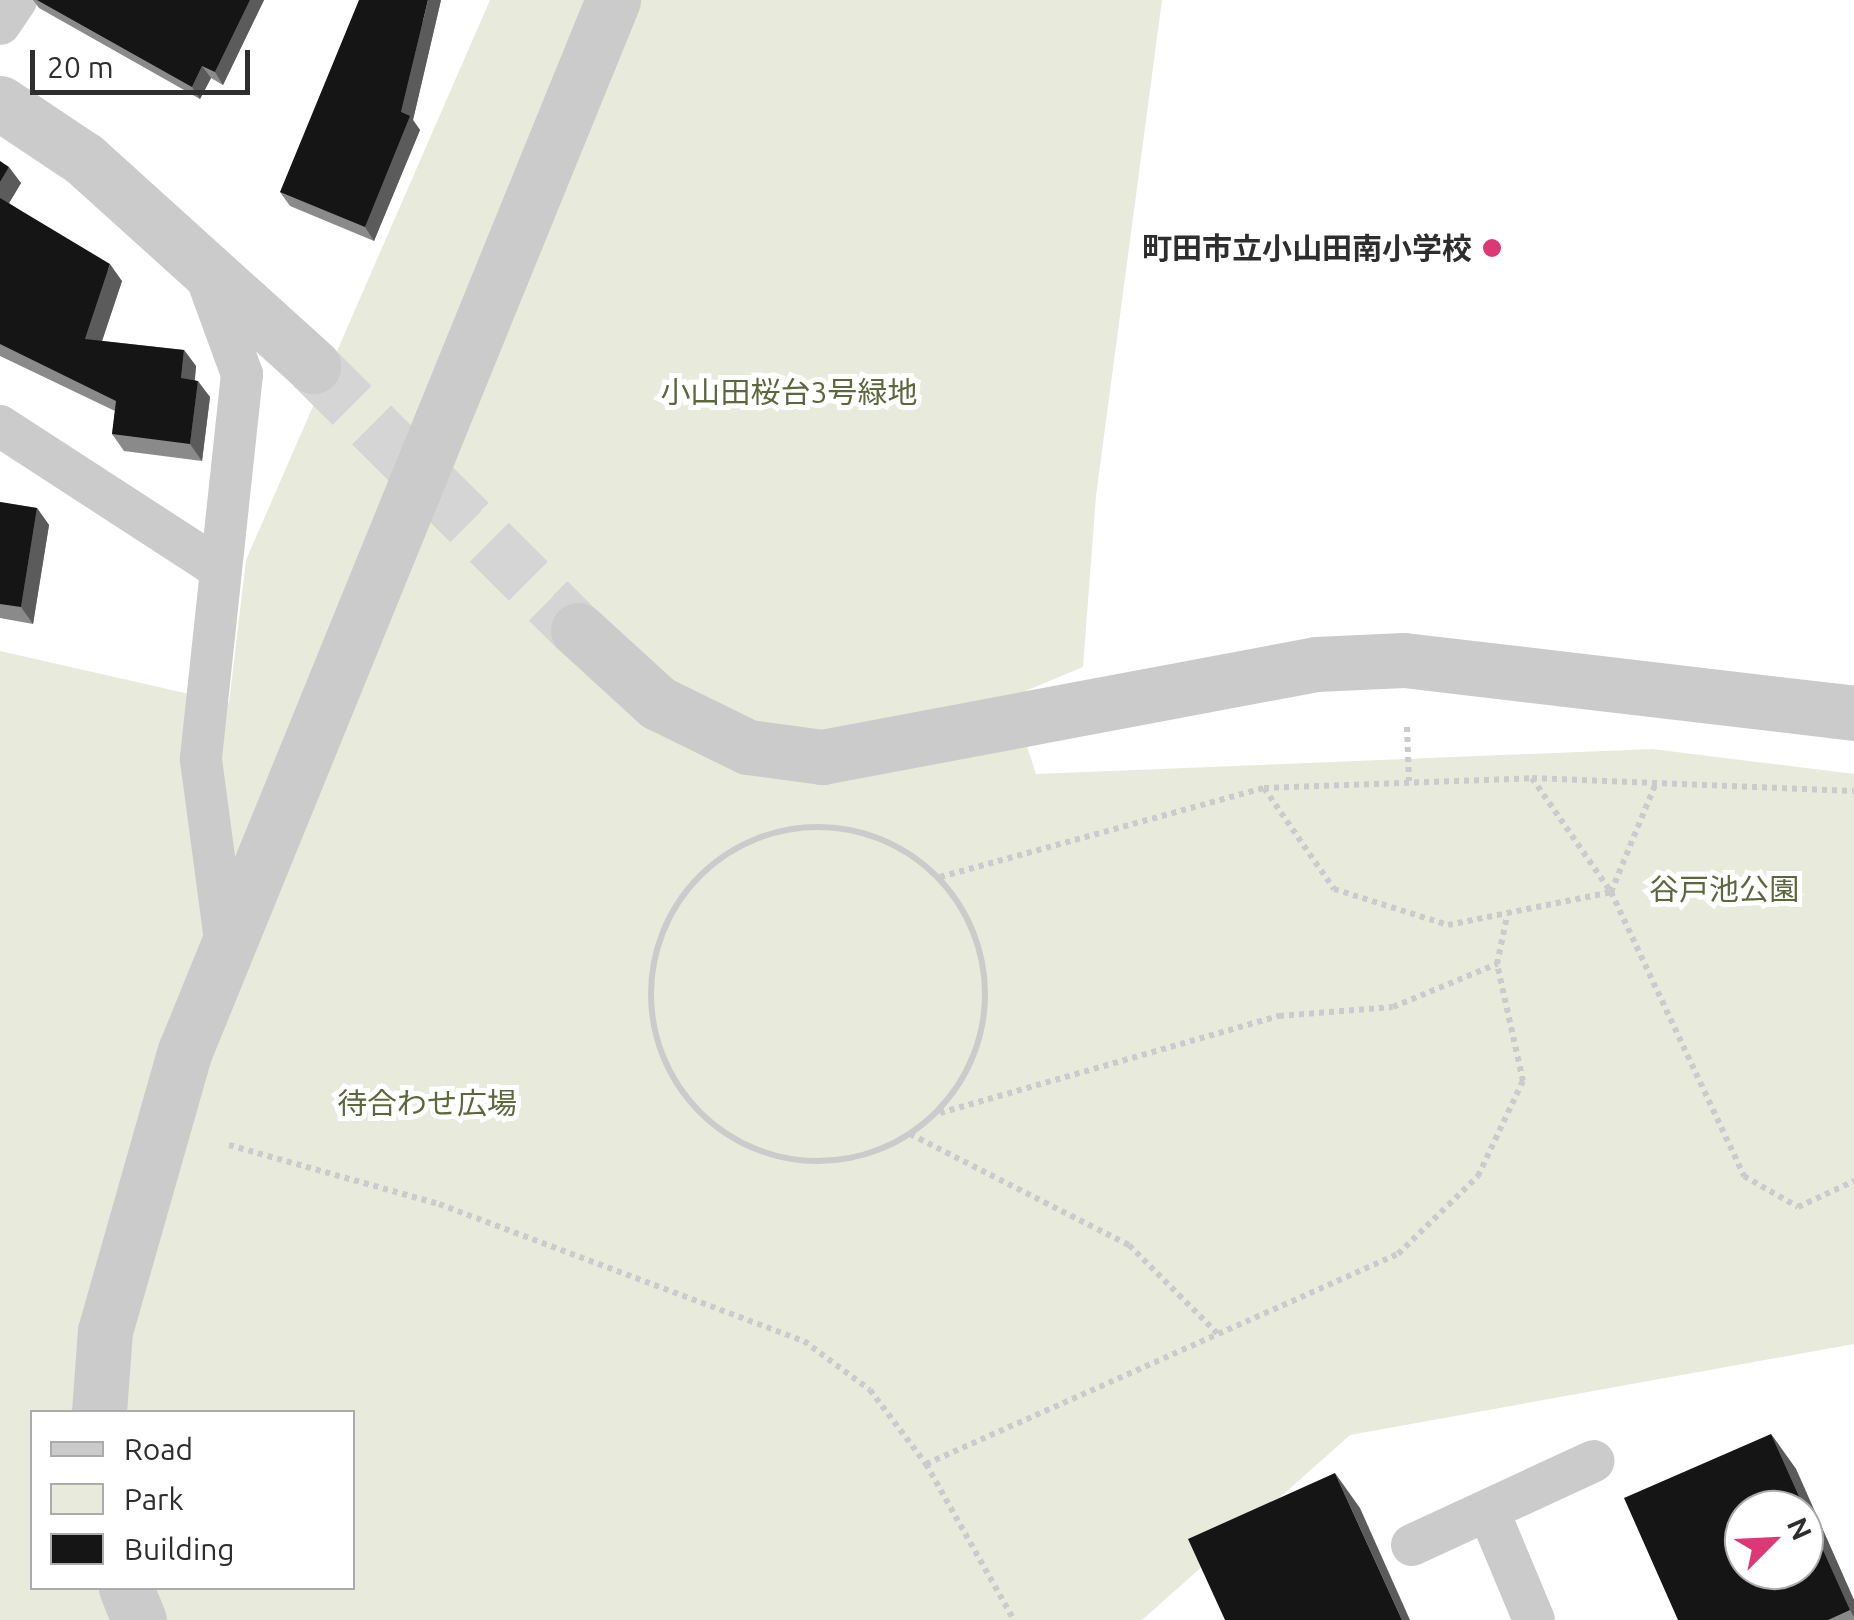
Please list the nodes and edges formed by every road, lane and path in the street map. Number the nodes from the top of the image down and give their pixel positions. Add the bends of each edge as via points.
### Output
1 (16, 0) edge
2 (613, 0) edge
3 (0, 24) edge
4 (0, 103) edge
5 (197, 254) junction
6 (314, 366) tunnel mouth
7 (0, 426) edge
8 (219, 568) junction
9 (578, 630) tunnel mouth
10 (1854, 712) edge
11 (1532, 778) junction
12 (1656, 783) junction
13 (1264, 788) junction
14 (1854, 791) edge
15 (940, 877) junction
16 (1611, 892) junction
17 (1507, 916) junction
18 (226, 948) junction
19 (1497, 964) junction
20 (937, 1114) junction
21 (910, 1134) junction
22 (228, 1145) dead end
23 (1854, 1181) edge
24 (1220, 1336) junction
25 (99, 1410) edge
26 (1594, 1461) dead end
27 (926, 1464) junction
28 (1488, 1510) junction
29 (1412, 1544) dead end
30 (127, 1590) edge
31 (139, 1620) edge
32 (1014, 1620) edge
33 (1534, 1620) edge

1 - 3 lane
2 - 18 street
4 - 5 street
5 - 6 street
5 - 8 lane via 242,374
7 - 8 lane
8 - 18 lane via 201,760
9 - 10 street via 658,703 748,747 822,758 1316,664 1386,661
11 - 12 path
11 - 13 path
11 - 16 path
12 - 14 path
12 - 16 path
13 - 15 path
13 - 17 path via 1334,889 1448,924
15 - 20 path via 970,920 985,988 968,1072
15 - 21 path via 894,844 840,826 783,828 730,848 687,886 660,936 650,992 658,1048 685,1098 728,1136 780,1158 836,1162
16 - 17 path
16 - 23 path via 1744,1176 1798,1207
17 - 19 path
18 - 25 street via 185,1051 106,1331
19 - 20 path via 1393,1007 1278,1016
19 - 24 path via 1523,1081 1478,1176 1398,1254
20 - 21 path
21 - 24 path via 1129,1245
22 - 27 path via 440,1204 804,1341 870,1390
24 - 27 path
26 - 28 lane
27 - 32 path
28 - 29 lane
28 - 33 lane
30 - 31 street

